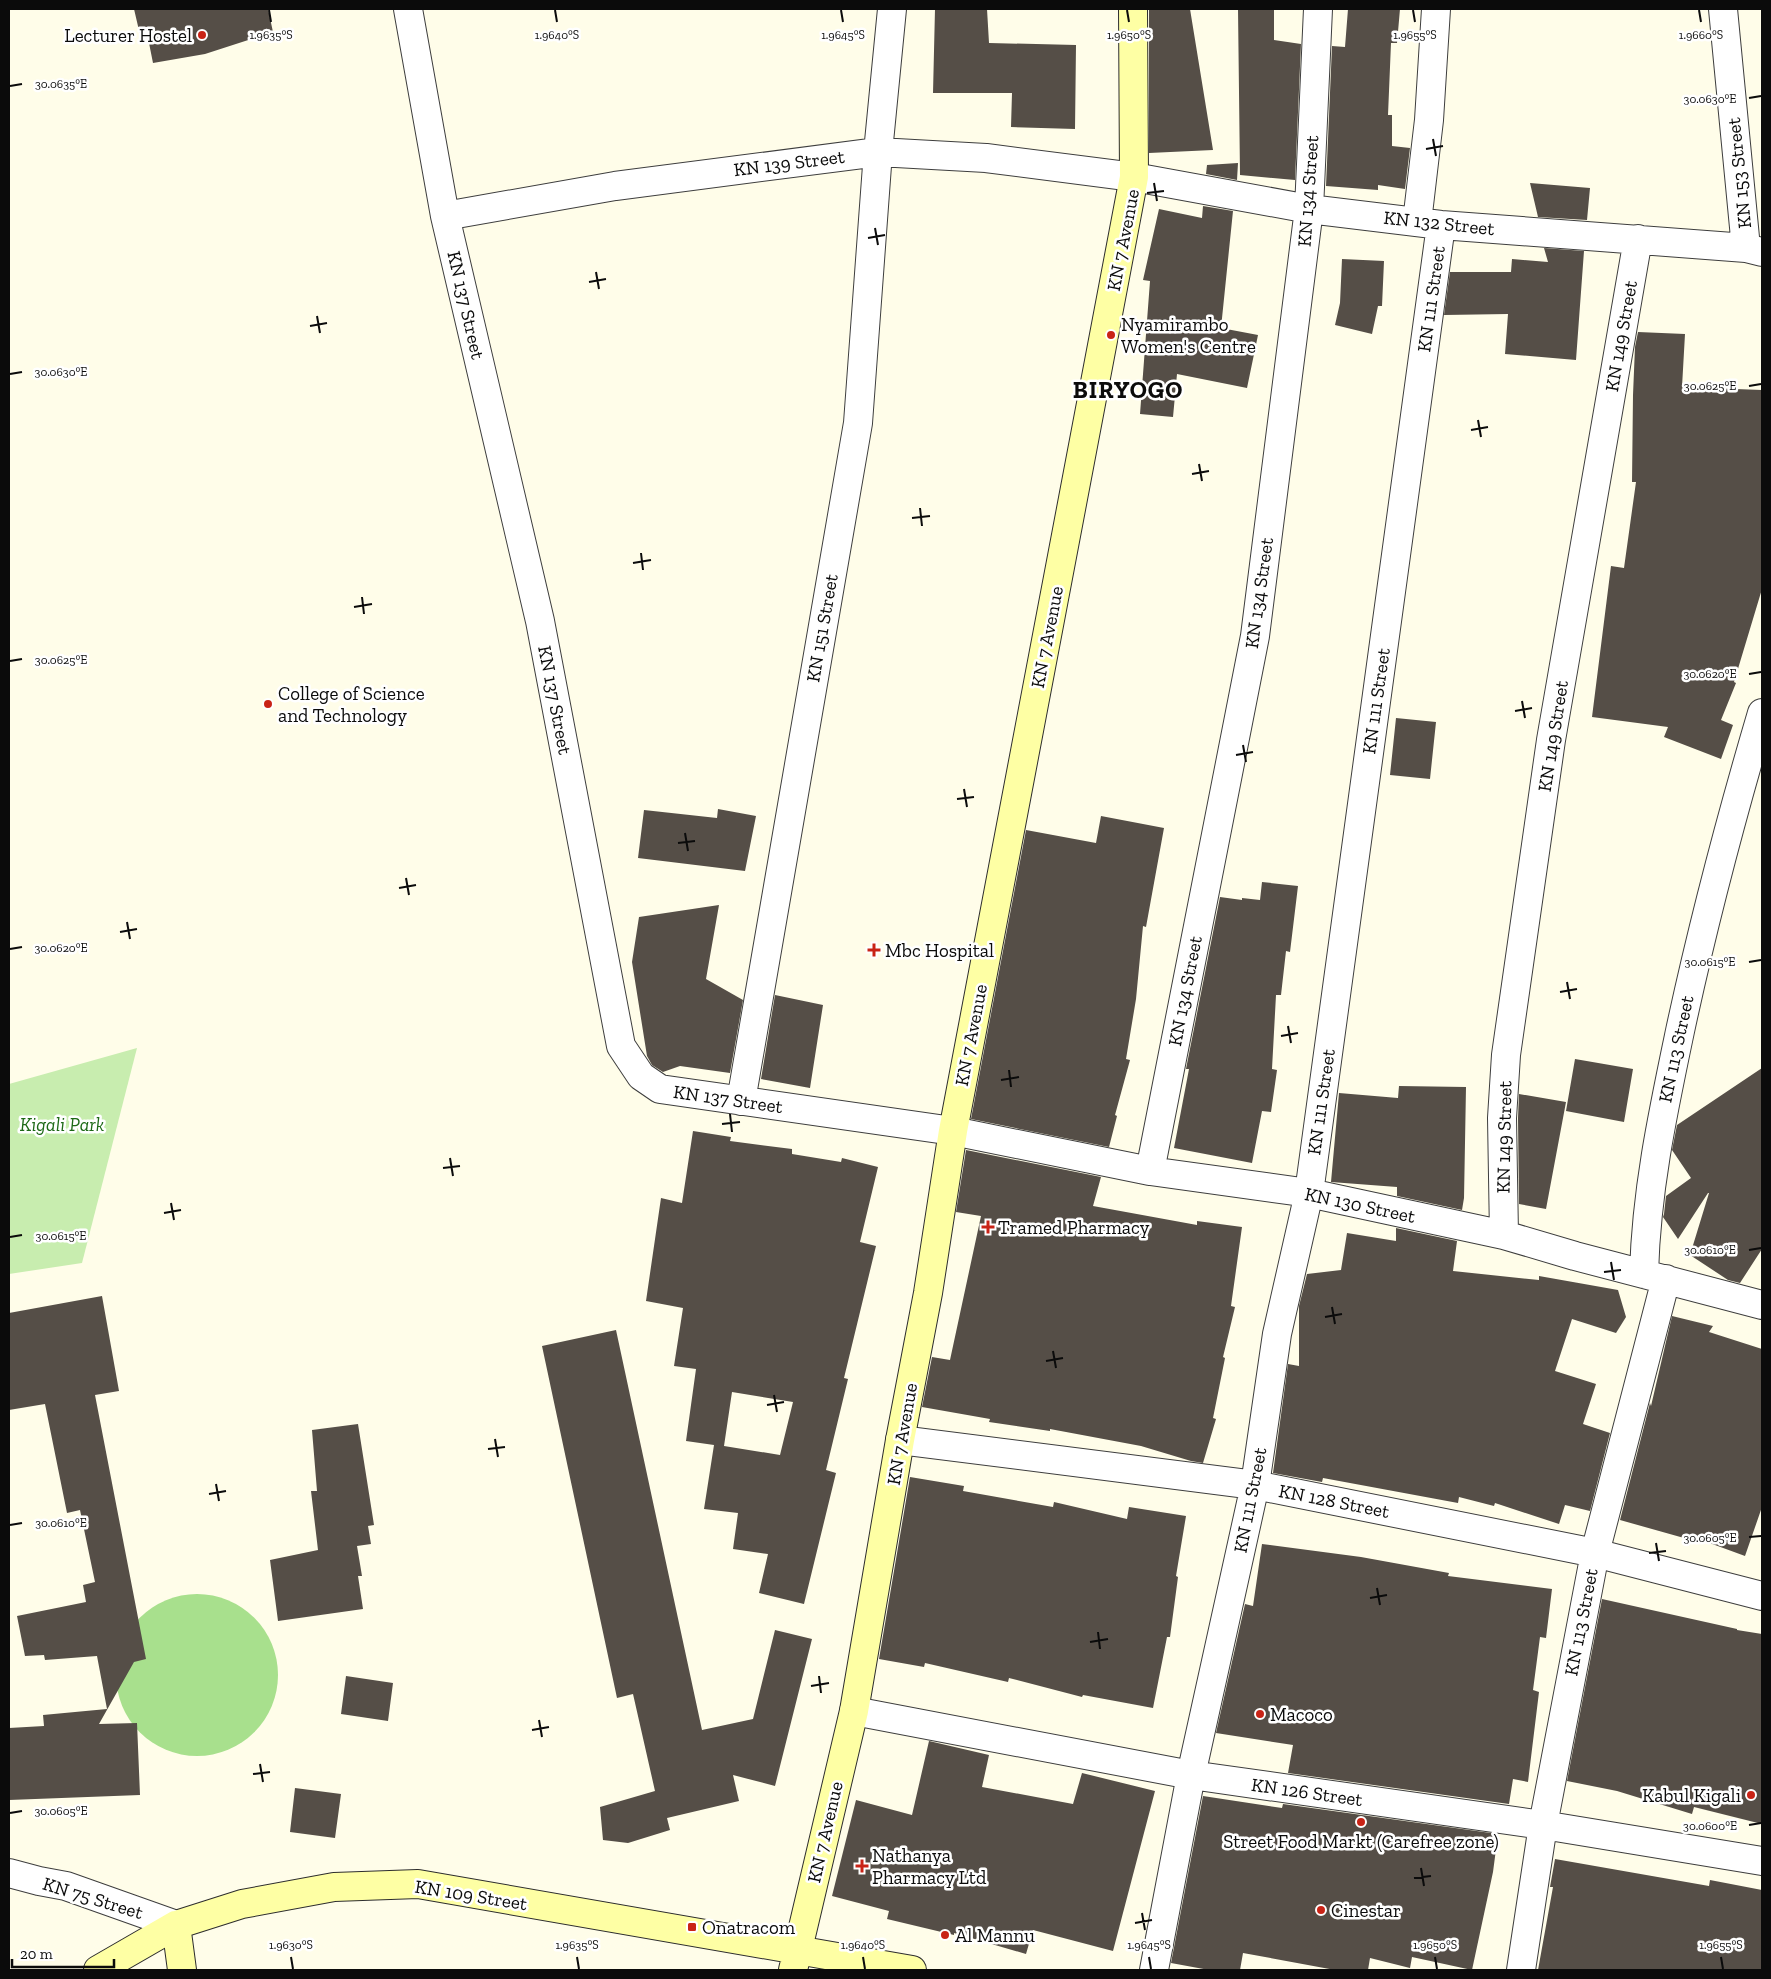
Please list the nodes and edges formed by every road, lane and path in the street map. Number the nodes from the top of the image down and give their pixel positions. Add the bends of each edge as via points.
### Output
1 (408, 9) edge
2 (892, 9) edge
3 (1133, 9) edge
4 (1318, 9) edge
5 (1436, 9) edge
6 (1723, 9) edge
7 (878, 152) junction
8 (1134, 177) junction
9 (1309, 209) junction
10 (445, 216) junction
11 (1429, 224) junction
12 (1638, 240) junction
13 (1754, 250) edge
14 (1762, 713) edge
15 (741, 1101) junction
16 (952, 1131) junction
17 (1150, 1171) junction
18 (1308, 1193) junction
19 (1504, 1236) junction
20 (1654, 1276) junction
21 (1762, 1305) edge
22 (900, 1440) junction
23 (1255, 1485) junction
24 (1594, 1553) junction
25 (1762, 1596) edge
26 (854, 1711) junction
27 (1191, 1775) junction
28 (1543, 1825) junction
29 (1762, 1861) edge
30 (9, 1873) edge
31 (176, 1925) junction
32 (795, 1961) edge
33 (98, 1970) edge
34 (182, 1970) edge
35 (912, 1970) edge
36 (1154, 1970) edge
37 (1521, 1970) edge

1 - 10 street, KN 137 Street
2 - 7 street, KN 151 Street
3 - 8 street, KN 7 Avenue
4 - 9 street, KN 134 Street
5 - 11 street, KN 111 Street via 1429,120
6 - 13 street, KN 153 Street
7 - 8 street, KN 139 Street via 986,158
7 - 10 street, KN 139 Street via 615,186
7 - 15 street, KN 151 Street via 858,424
8 - 9 street, KN 132 Street
8 - 16 street, KN 7 Avenue
9 - 11 street, KN 132 Street
9 - 17 street, KN 134 Street via 1255,636
10 - 15 street, KN 137 Street via 540,621 622,1046 641,1076 660,1089
11 - 12 street, KN 132 Street
11 - 18 street, KN 111 Street
12 - 13 street, KN 132 Street
12 - 19 street, KN 149 Street via 1551,740 1506,1055 1502,1118
14 - 20 street, KN 113 Street via 1726,836 1661,1120 1646,1227
15 - 16 street, KN 137 Street
16 - 17 street, KN 130 Street
16 - 22 street, KN 7 Avenue via 928,1293
17 - 18 street, KN 130 Street
18 - 19 street, KN 130 Street
18 - 23 street, KN 111 Street via 1277,1334
19 - 20 street, KN 130 Street
20 - 21 street, KN 130 Street
20 - 24 street, KN 113 Street
22 - 23 street, KN 128 Street
22 - 26 street, KN 7 Avenue
23 - 24 street, KN 128 Street
23 - 27 street, KN 111 Street
24 - 25 street, KN 128 Street
24 - 28 street, KN 113 Street
26 - 27 street, KN 126 Street
26 - 32 street, KN 7 Avenue
27 - 28 street, KN 126 Street
27 - 36 street, KN 111 Street
28 - 29 street, KN 126 Street
28 - 37 street, KN 113 Street
30 - 31 street, KN 75 Street via 66,1886
31 - 32 street, KN 109 Street via 242,1904 334,1887 418,1884
31 - 33 street, KN 109 Street
31 - 34 street
32 - 35 street, KN 109 Street

